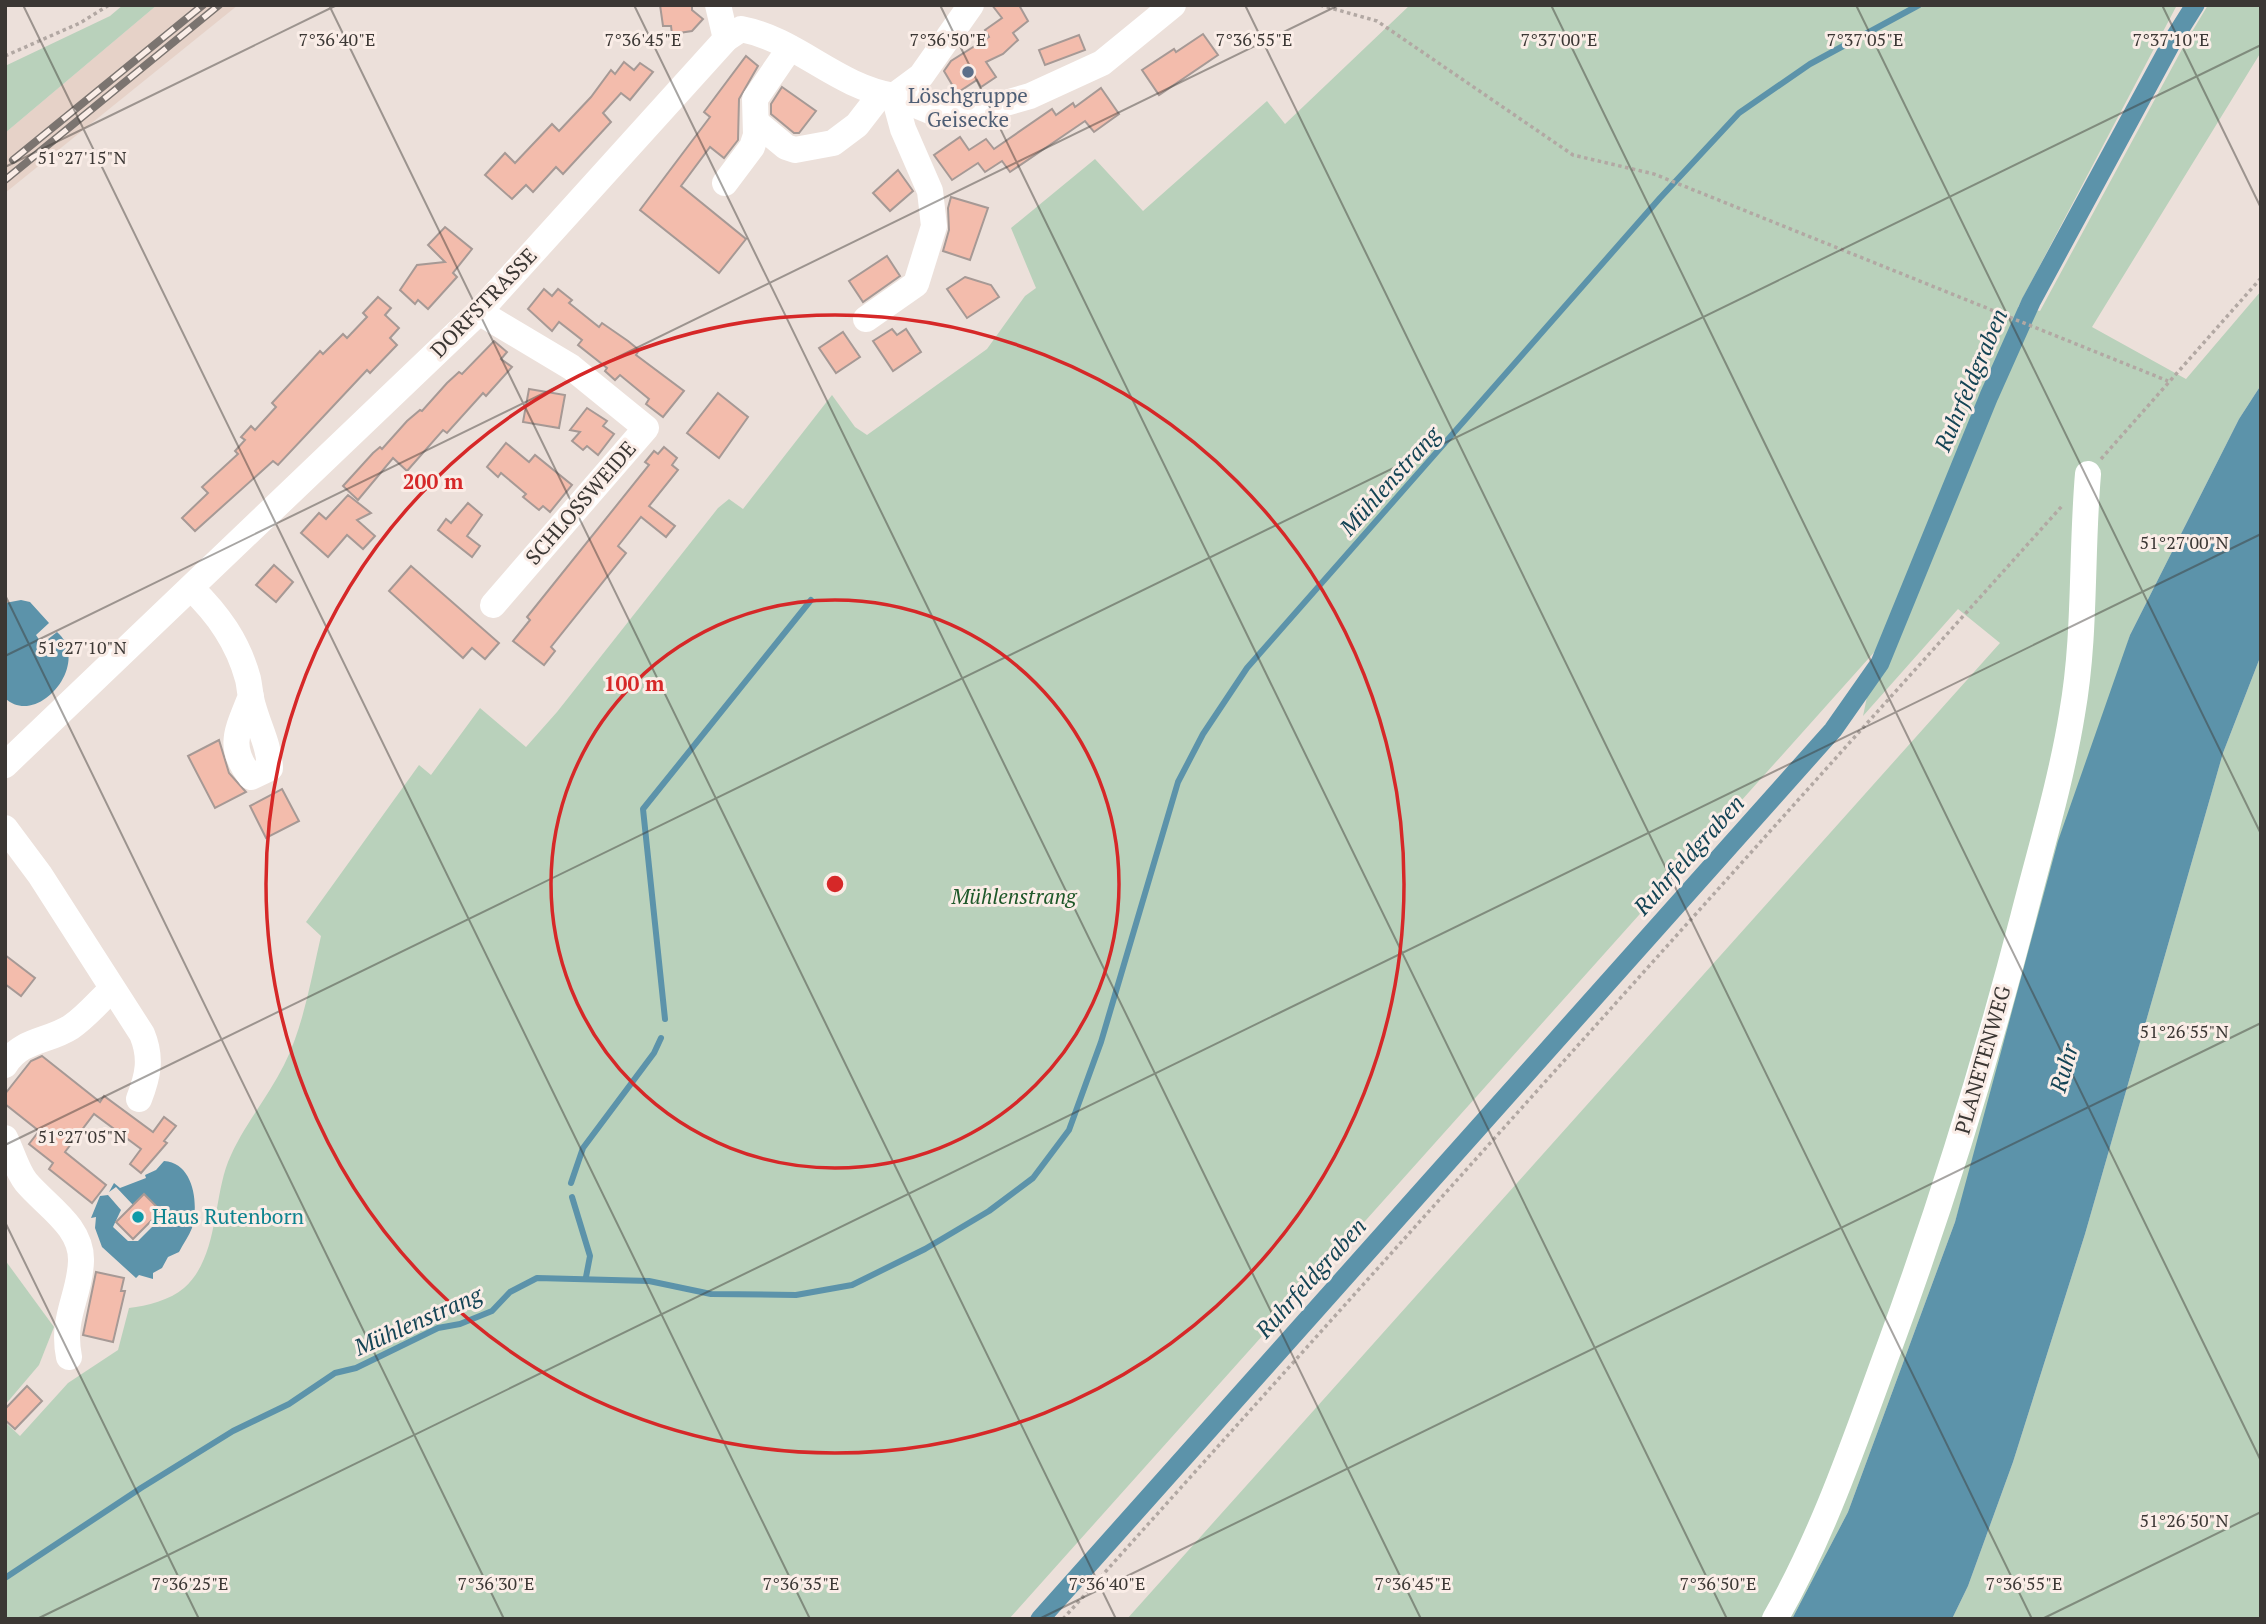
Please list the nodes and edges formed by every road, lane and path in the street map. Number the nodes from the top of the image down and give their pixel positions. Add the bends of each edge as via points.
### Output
1 (109, 5) edge
2 (718, 5) edge
3 (971, 5) edge
4 (1173, 5) edge
5 (1320, 5) edge
6 (726, 39) junction
7 (790, 48) junction
8 (5, 56) edge
9 (888, 95) junction
10 (757, 123) junction
11 (725, 183) dead end
12 (2261, 278) edge
13 (479, 312) junction
14 (866, 319) dead end
15 (2168, 381) junction
16 (2088, 474) junction
17 (191, 588) junction
18 (493, 605) dead end
19 (251, 696) dead end
20 (5, 765) edge
21 (8, 838) edge
22 (112, 989) junction
23 (8, 1055) edge
24 (139, 1099) dead end
25 (5, 1138) edge
26 (69, 1357) dead end
27 (1063, 1619) edge
28 (1775, 1619) edge

1 - 8 path
2 - 6 street
3 - 9 street via 920,76
4 - 9 street via 1102,63 1030,96 995,106 930,111
5 - 15 path via 1377,21 1573,155 1654,174
6 - 7 street via 741,29 765,34
6 - 13 street, DORFSTRASSE
7 - 9 street via 866,91
7 - 10 street via 755,99
9 - 10 street via 833,143 795,150
9 - 14 street via 929,191 934,226 916,284
10 - 11 street via 752,147
12 - 15 path
13 - 17 street, DORFSTRASSE
13 - 18 street, SCHLOSSWEIDE via 571,367 646,428
15 - 16 path
16 - 27 path
16 - 28 street, PLANETENWEG via 2081,635 2072,714 1989,1048 1926,1248 1850,1454 1804,1567
17 - 19 street via 232,636
17 - 20 street, DORFSTRASSE
21 - 22 street via 40,875
22 - 23 street via 71,1027
22 - 24 street via 149,1049 147,1080
25 - 26 street via 24,1180 75,1236 81,1260 65,1335

